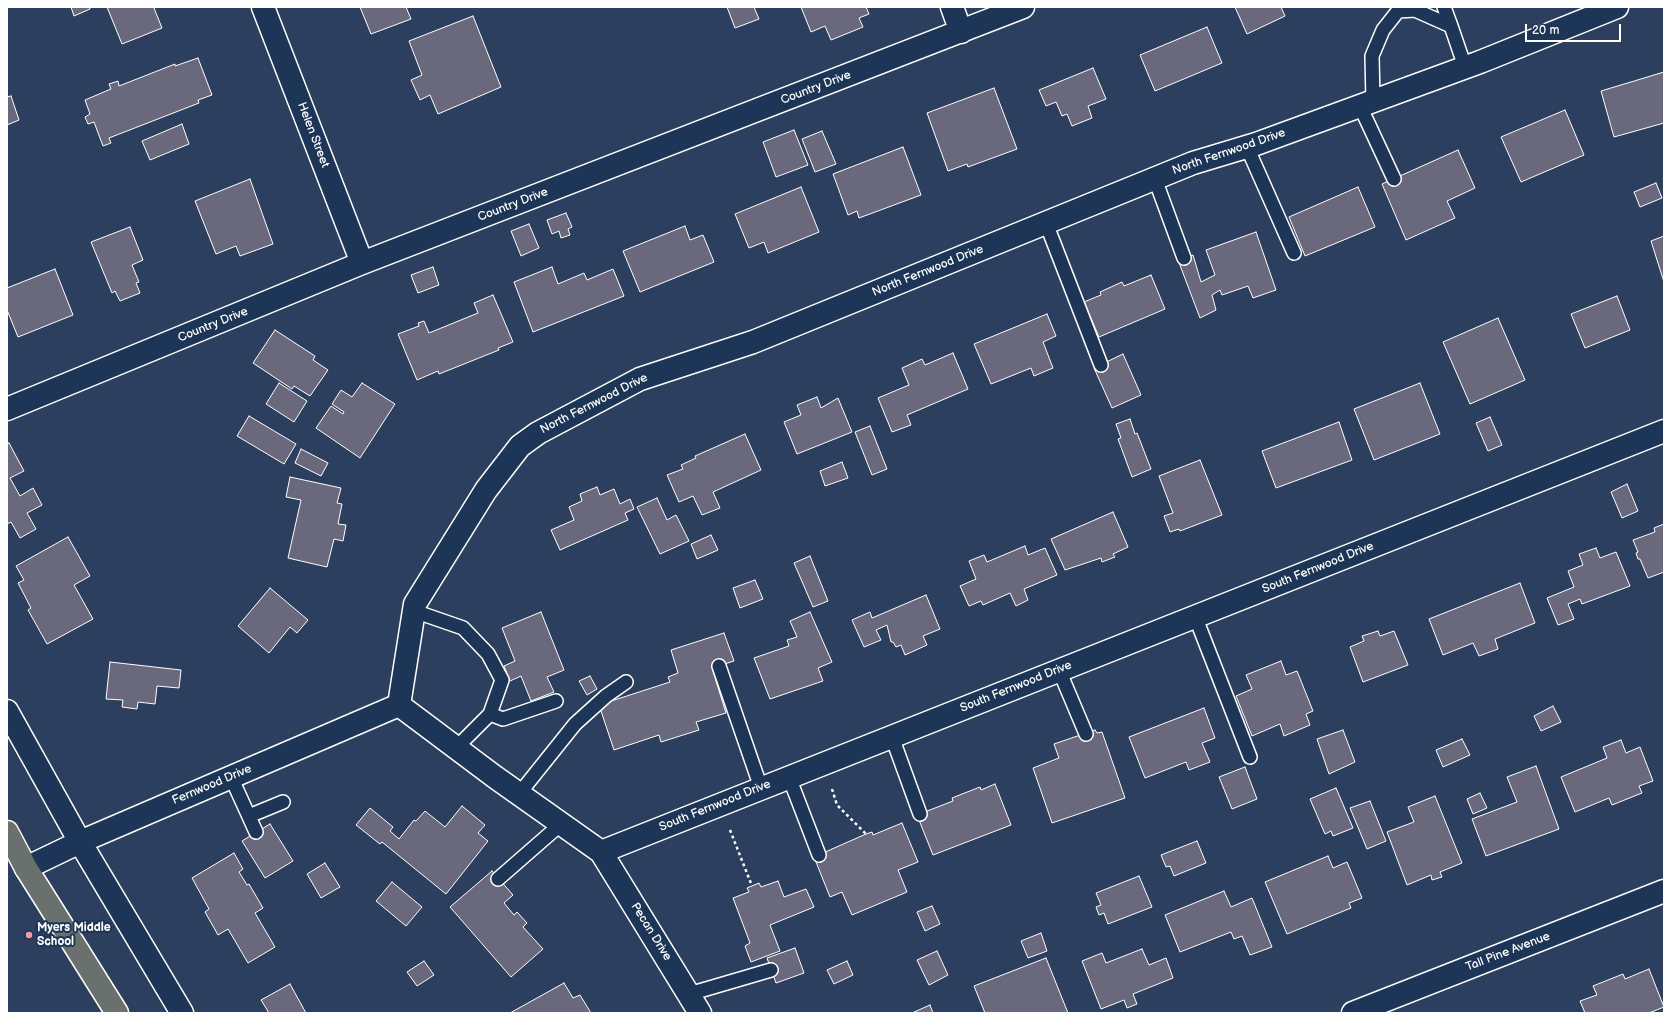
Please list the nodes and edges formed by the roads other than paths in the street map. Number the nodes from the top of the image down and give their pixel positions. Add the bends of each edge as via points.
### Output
1 (263, 7) edge
2 (952, 7) edge
3 (1023, 7) edge
4 (1444, 7) edge
5 (1617, 7) edge
6 (1452, 26) junction
7 (961, 32) junction
8 (1465, 67) junction
9 (1366, 103) junction
10 (1247, 147) junction
11 (1155, 179) junction
12 (1394, 179) dead end
13 (1046, 223) junction
14 (1294, 253) dead end
15 (1184, 258) dead end
16 (362, 263) junction
17 (1100, 365) dead end
18 (7, 410) edge
19 (1664, 430) edge
20 (414, 611) junction
21 (1195, 616) junction
22 (719, 666) dead end
23 (1059, 670) junction
24 (626, 682) dead end
25 (556, 701) dead end
26 (399, 705) junction
27 (7, 711) edge
28 (490, 714) junction
29 (1086, 734) dead end
30 (892, 736) junction
31 (456, 748) junction
32 (1250, 757) dead end
33 (231, 777) junction
34 (790, 777) junction
35 (761, 788) junction
36 (519, 794) junction
37 (283, 802) dead end
38 (920, 814) dead end
39 (249, 816) junction
40 (561, 824) junction
41 (7, 832) edge
42 (256, 832) dead end
43 (80, 842) junction
44 (601, 852) junction
45 (819, 855) dead end
46 (26, 868) junction
47 (498, 879) dead end
48 (1664, 891) edge
49 (771, 970) dead end
50 (689, 994) junction
51 (117, 1013) edge
52 (182, 1013) edge
53 (700, 1013) edge
54 (1352, 1013) edge

1 - 16 street, Helen Street
2 - 7 street
3 - 7 street, Country Drive
4 - 6 lane
5 - 8 street, North Fernwood Drive
6 - 8 lane
6 - 9 lane via 1414,10 1398,11 1383,30 1372,56
7 - 16 street, Country Drive
8 - 9 street, North Fernwood Drive
9 - 10 street, North Fernwood Drive
9 - 12 lane
10 - 11 street, North Fernwood Drive via 1193,163
10 - 14 lane
11 - 13 street, North Fernwood Drive
11 - 15 lane
13 - 17 lane
13 - 20 street, North Fernwood Drive via 753,342 640,379 538,433 520,446 486,490 415,604
16 - 18 street, Country Drive
19 - 21 street, South Fernwood Drive
20 - 26 street, North Fernwood Drive
20 - 28 lane via 463,628 488,654 502,680
21 - 23 street, South Fernwood Drive
21 - 32 lane
22 - 35 lane
23 - 29 lane
23 - 30 street, South Fernwood Drive
24 - 36 lane via 575,724
25 - 28 lane via 503,719
26 - 31 street
26 - 33 street, Fernwood Drive
27 - 43 street
28 - 31 lane
30 - 34 street, South Fernwood Drive
30 - 38 lane
31 - 36 street
33 - 39 lane
33 - 43 street, Fernwood Drive
34 - 35 street, South Fernwood Drive
34 - 45 lane
35 - 44 street, South Fernwood Drive
36 - 40 street
37 - 39 lane
39 - 42 lane
40 - 44 street
40 - 47 lane
41 - 46 main road
43 - 46 street, Fernwood Drive
43 - 52 street
44 - 50 street, Pecan Drive
46 - 51 main road
48 - 54 street, Tall Pine Avenue
49 - 50 lane
50 - 53 street, Pecan Drive

